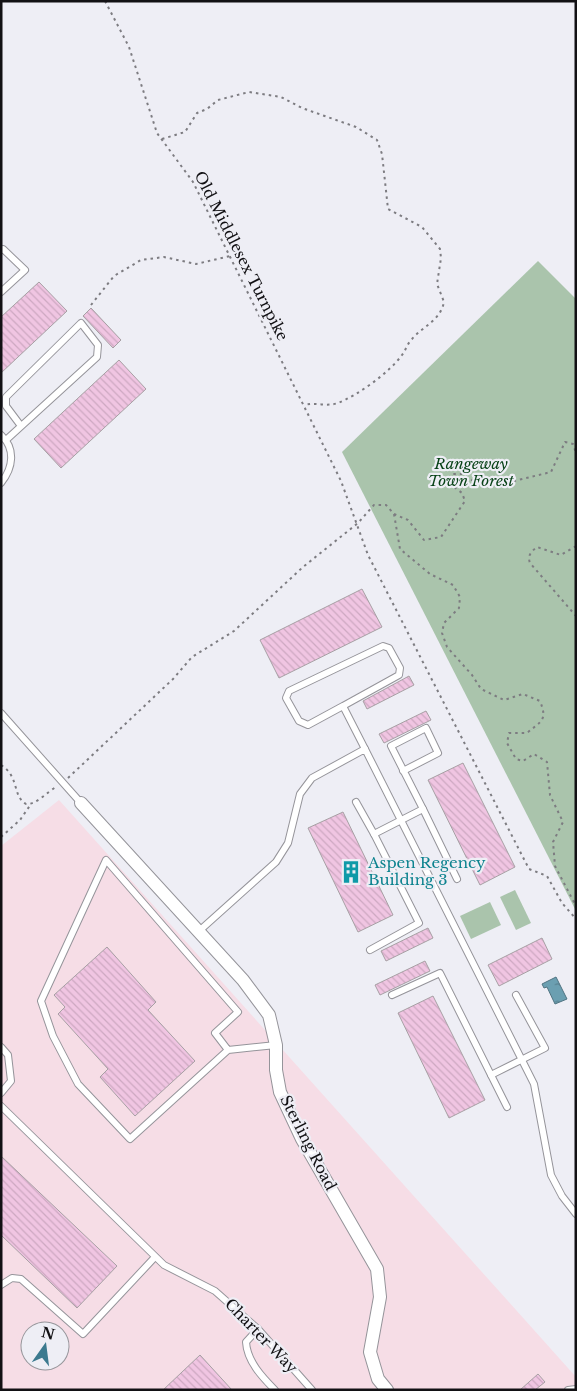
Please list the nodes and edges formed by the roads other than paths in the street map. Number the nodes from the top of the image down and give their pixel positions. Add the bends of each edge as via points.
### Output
1 (1, 250) edge
2 (1, 292) edge
3 (21, 426) junction
4 (4, 437) edge
5 (1, 484) edge
6 (343, 706) junction
7 (1, 713) edge
8 (365, 749) junction
9 (403, 771) junction
10 (356, 802) dead end
11 (81, 803) joint
12 (423, 809) junction
13 (400, 821) junction
14 (374, 834) junction
15 (457, 879) dead end
16 (198, 932) junction
17 (370, 950) dead end
18 (392, 995) dead end
19 (516, 995) dead end
20 (276, 1045) junction
21 (1, 1047) edge
22 (228, 1050) junction
23 (522, 1060) junction
24 (491, 1075) junction
25 (1, 1093) edge
26 (1, 1106) edge
27 (507, 1107) dead end
28 (576, 1214) edge
29 (155, 1257) junction
30 (1, 1285) edge
31 (258, 1329) junction
32 (576, 1388) edge
33 (275, 1390) edge
34 (312, 1390) edge
35 (387, 1390) edge
36 (568, 1390) edge

1 - 2 lane via 25,270
3 - 3 lane via 97,357 98,345 81,323 6,397 6,406
3 - 4 lane
4 - 5 lane via 10,447 11,466
6 - 6 lane via 308,725 299,721 286,698 289,691 384,646 389,648 400,668 399,675
6 - 8 lane
7 - 11 lane
8 - 13 lane
8 - 16 lane via 312,778 300,794 288,842 276,862
9 - 9 lane via 391,746 426,728 438,753
9 - 12 lane
10 - 14 lane
11 - 16 street, Sterling Road
12 - 13 lane
12 - 15 lane
13 - 14 lane
13 - 23 lane
14 - 17 lane via 418,922
16 - 20 street, Sterling Road via 243,980 269,1015
18 - 24 lane via 440,973
19 - 23 lane via 545,1048
20 - 22 lane
20 - 35 street, Sterling Road via 280,1092 302,1140 377,1269 380,1297 370,1352 378,1379
21 - 25 lane via 8,1055 11,1081
22 - 22 lane via 130,1139 78,1084 53,1036 41,1001 106,860 238,1012 215,1033
23 - 24 lane
23 - 28 lane via 534,1084 551,1176
24 - 27 lane
26 - 29 lane, Charter Way
29 - 30 lane via 83,1334 21,1279 12,1278
29 - 31 lane, Charter Way via 164,1265 215,1290
31 - 33 lane via 246,1342 247,1352 262,1377
31 - 34 lane, Charter Way
32 - 36 lane

